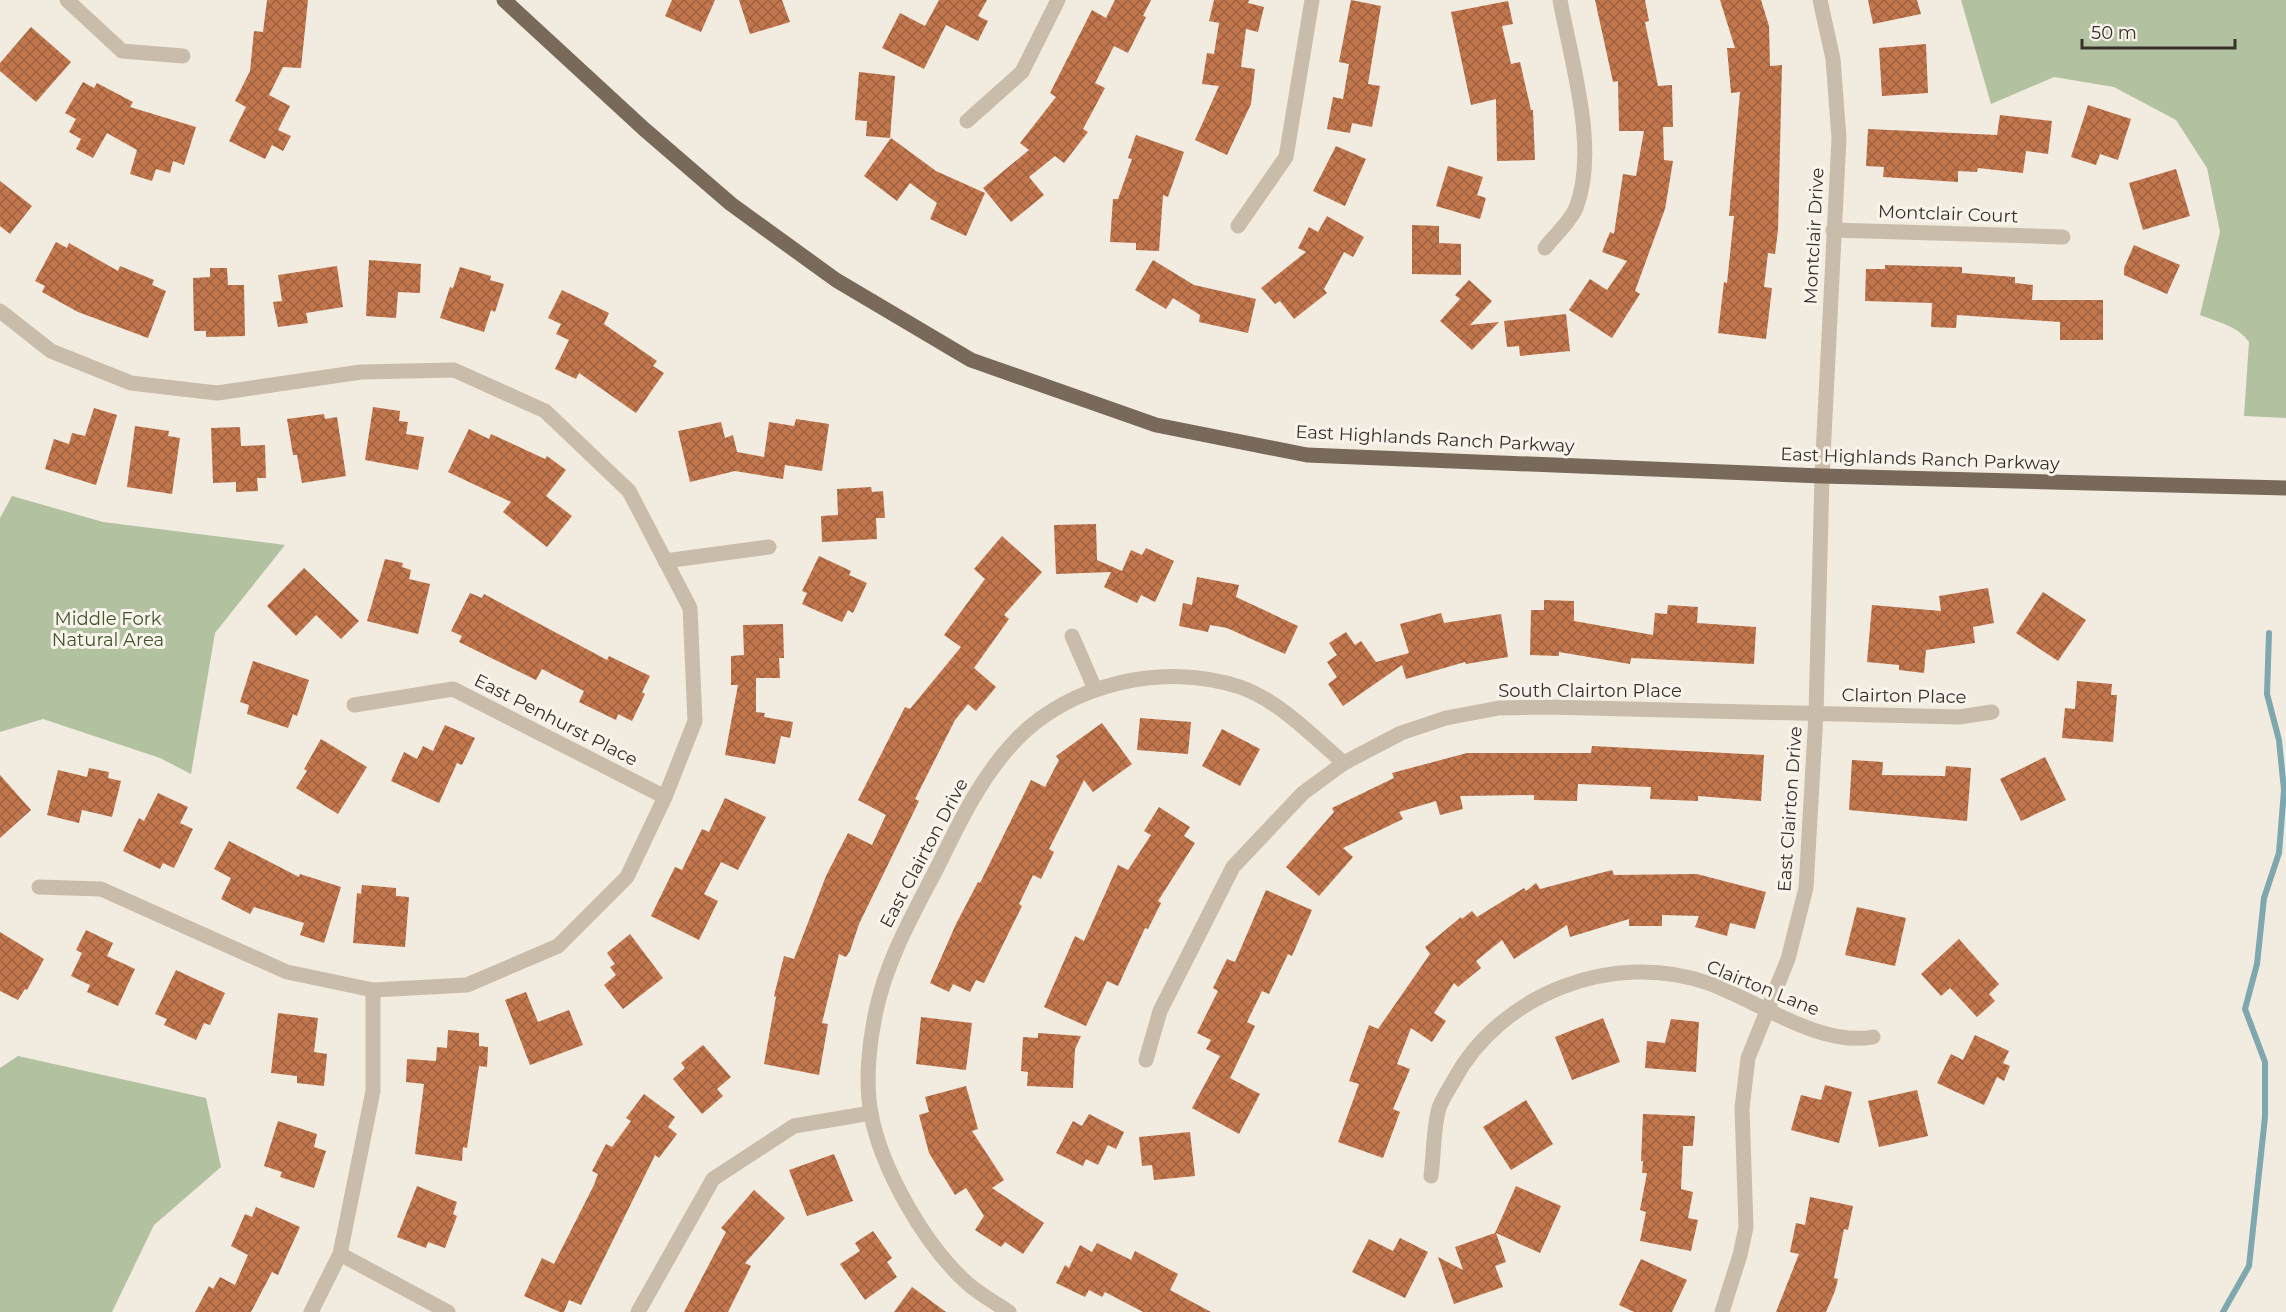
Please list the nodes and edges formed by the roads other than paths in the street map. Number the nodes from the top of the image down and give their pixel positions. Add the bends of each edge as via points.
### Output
1 (67, 0) edge
2 (504, 0) edge
3 (1058, 0) edge
4 (1312, 0) edge
5 (1560, 0) edge
6 (1820, 0) edge
7 (183, 56) dead end
8 (967, 121) dead end
9 (1238, 226) dead end
10 (1833, 230) junction
11 (2063, 237) dead end
12 (1545, 248) dead end
13 (0, 311) edge
14 (1822, 476) junction
15 (2286, 488) edge
16 (769, 547) dead end
17 (665, 561) junction
18 (1072, 636) dead end
19 (1095, 689) junction
20 (354, 705) dead end
21 (1992, 712) dead end
22 (1815, 714) junction
23 (1344, 763) junction
24 (665, 797) junction
25 (39, 887) dead end
26 (373, 990) junction
27 (1768, 1009) junction
28 (1874, 1037) dead end
29 (1146, 1060) dead end
30 (871, 1113) junction
31 (1431, 1176) dead end
32 (340, 1254) junction
33 (311, 1312) edge
34 (448, 1312) edge
35 (638, 1312) edge
36 (1009, 1312) edge
37 (1722, 1312) edge

1 - 7 street via 122,51
2 - 14 main road, East Highlands Ranch Parkway via 731,204 836,280 972,360 993,368 1156,425 1307,455
3 - 8 street via 1022,72
4 - 9 street via 1286,157
5 - 12 street via 1582,120 1585,164 1575,210
6 - 10 street, Montclair Drive via 1833,59 1839,138
10 - 11 street, Montclair Court
10 - 14 street, Montclair Drive
13 - 17 street via 51,351 131,382 217,393 362,372 454,370 545,411 629,491
14 - 15 main road, East Highlands Ranch Parkway
14 - 22 street, East Clairton Drive
16 - 17 street
17 - 24 street via 690,608 695,721
18 - 19 street
19 - 23 street, East Clairton Drive via 1139,678 1189,677 1240,687 1276,705
19 - 30 street, East Clairton Drive via 1049,712 1015,740 973,795 896,948 876,1011 869,1060
20 - 24 street, East Penhurst Place via 453,689
21 - 22 street, Clairton Place via 1959,717
22 - 23 street, South Clairton Place via 1499,708 1446,718 1401,733
22 - 27 street, East Clairton Drive via 1806,888 1788,959
23 - 29 street, South Clairton Place via 1304,793 1233,867 1160,1011
24 - 26 street via 627,877 558,946 467,985
25 - 26 street via 101,889 287,972
26 - 32 street via 373,1091
27 - 28 street, Clairton Lane via 1828,1036 1858,1040
27 - 31 street, Clairton Lane via 1706,983 1652,971 1606,973 1552,990 1498,1023 1466,1058 1439,1107
27 - 37 street, East Clairton Drive via 1748,1058 1743,1083 1746,1227
30 - 35 street via 794,1126 713,1179
30 - 36 street, East Clairton Drive via 891,1176 930,1240 967,1283
32 - 33 street
32 - 34 street

